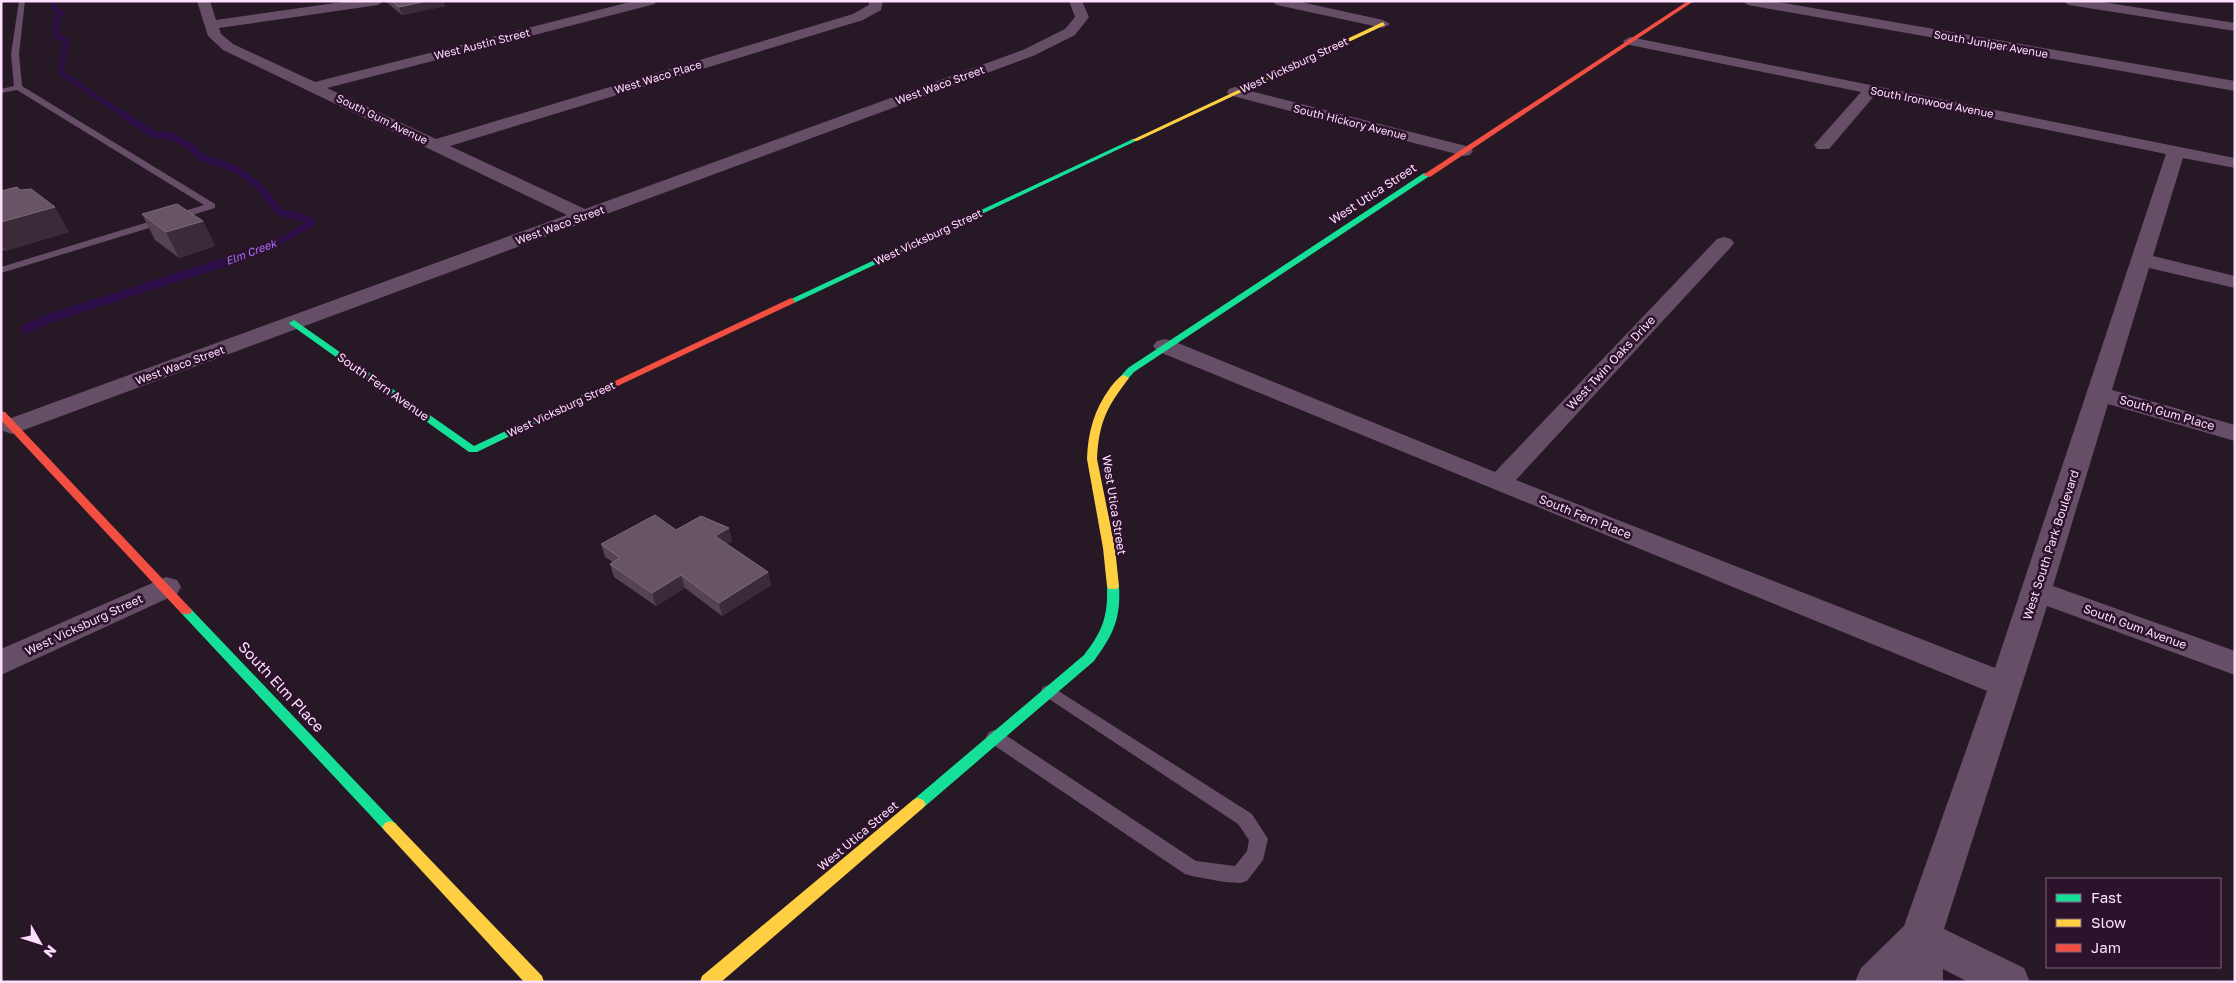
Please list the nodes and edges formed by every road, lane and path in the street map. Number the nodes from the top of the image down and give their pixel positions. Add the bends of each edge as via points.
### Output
1 (22, 1) edge
2 (203, 1) edge
3 (378, 1) edge
4 (650, 1) edge
5 (1075, 1) edge
6 (1277, 1) edge
7 (1692, 1) edge
8 (1748, 1) edge
9 (2069, 1) edge
10 (876, 3) edge
11 (1383, 24) joint
12 (212, 25) junction
13 (2235, 27) edge
14 (1630, 41) junction
15 (2235, 86) edge
16 (18, 87) junction
17 (314, 87) junction
18 (1871, 90) junction
19 (1, 91) edge
20 (1235, 92) junction
21 (1823, 144) dead end
22 (435, 145) junction
23 (1464, 151) junction
24 (2176, 151) junction
25 (2235, 163) edge
26 (584, 216) junction
27 (1724, 243) dead end
28 (2142, 260) junction
29 (1, 270) edge
30 (2235, 282) edge
31 (294, 323) junction
32 (1165, 346) junction
33 (2100, 394) junction
34 (7, 420) edge
35 (2235, 433) edge
36 (473, 450) joint
37 (1499, 483) junction
38 (166, 587) junction
39 (2036, 591) junction
40 (1, 663) edge
41 (2235, 663) edge
42 (2006, 685) junction
43 (1049, 692) junction
44 (995, 737) junction
45 (1921, 937) junction
46 (536, 982) edge
47 (708, 982) edge
48 (1876, 982) edge
49 (1922, 982) edge
50 (2009, 982) edge

1 - 16 lane via 14,54
2 - 12 street, South Gum Avenue
3 - 12 street
4 - 17 street, West Austin Street
5 - 26 street, West Waco Street via 1082,17 1070,32 1046,46
6 - 11 street
7 - 14 street, West Utica Street
8 - 15 street, South Juniper Avenue
9 - 13 street
10 - 22 street, West Waco Place via 873,10 858,17
11 - 20 street, West Vicksburg Street
12 - 17 street, South Gum Avenue via 215,36 228,47
14 - 18 street, South Ironwood Avenue
14 - 23 street, West Utica Street
16 - 19 lane
16 - 29 lane via 212,206
17 - 22 street, South Gum Avenue
18 - 21 street
18 - 24 street, South Ironwood Avenue
20 - 23 street, South Hickory Avenue
20 - 36 street, West Vicksburg Street
22 - 26 street, South Gum Avenue
23 - 32 street, West Utica Street
24 - 25 street, South Ironwood Avenue
24 - 28 street, West South Park Boulevard
26 - 31 street, West Waco Street
27 - 37 street, West Twin Oaks Drive
28 - 30 street
28 - 33 street, West South Park Boulevard
31 - 34 street, West Waco Street
31 - 36 street, South Fern Avenue
32 - 37 street, South Fern Place
32 - 43 street, West Utica Street via 1131,370 1113,388 1100,407 1094,424 1092,459 1114,589 1113,614 1108,634 1089,658
33 - 35 street, South Gum Place
33 - 39 street, West South Park Boulevard
34 - 38 street, South Elm Place
37 - 42 street, South Fern Place
38 - 40 street, West Vicksburg Street
38 - 46 street, South Elm Place
39 - 41 street, South Gum Avenue
39 - 42 street, West South Park Boulevard
42 - 45 street, West South Park Boulevard
43 - 44 street, West Utica Street
43 - 44 lane via 1245,819 1259,839 1256,854 1240,875 1192,868
44 - 47 street, West Utica Street
45 - 48 street, West South Park Boulevard
45 - 49 street, West South Park Boulevard
45 - 50 street

